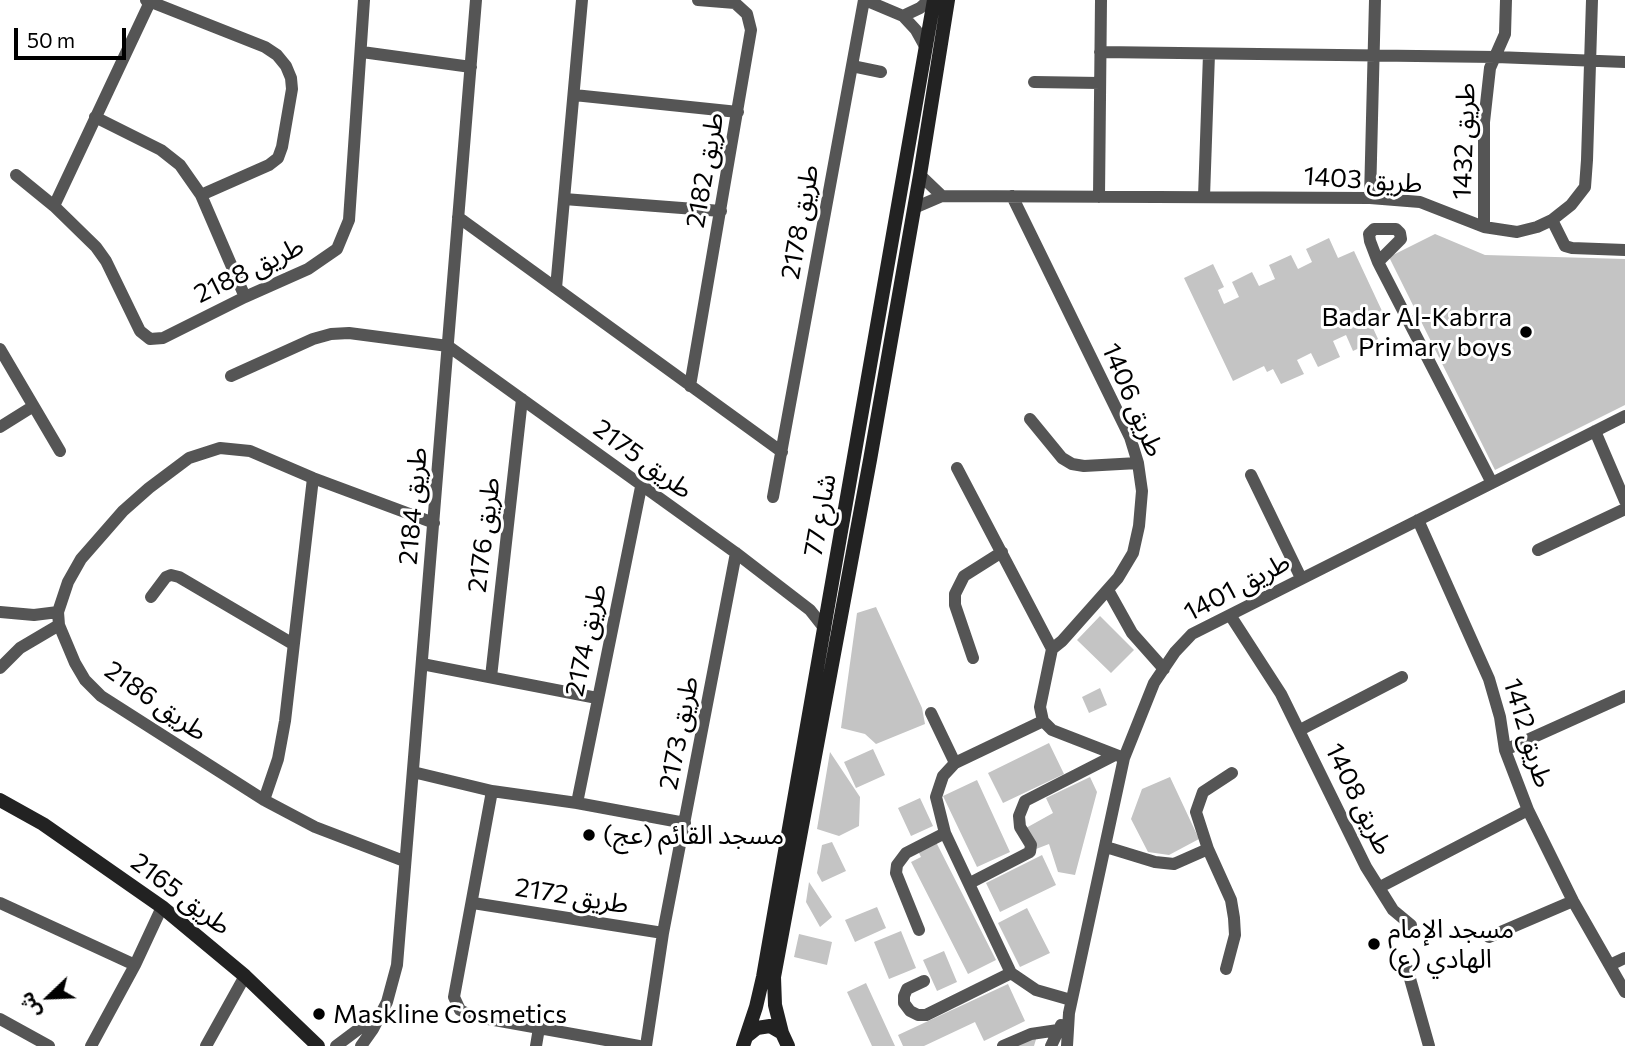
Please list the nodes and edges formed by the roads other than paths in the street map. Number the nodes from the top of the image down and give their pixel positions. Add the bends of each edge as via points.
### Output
1 (364, 0) edge
2 (476, 0) edge
3 (582, 0) edge
4 (698, 0) edge
5 (864, 0) edge
6 (932, 0) edge
7 (948, 0) edge
8 (1101, 0) edge
9 (1375, 0) edge
10 (1506, 0) edge
11 (1592, 0) edge
12 (148, 1) edge
13 (902, 16) junction
14 (926, 48) junction
15 (362, 52) junction
16 (1100, 52) junction
17 (1209, 54) junction
18 (1374, 56) junction
19 (1496, 57) junction
20 (1590, 61) junction
21 (1625, 62) edge
22 (852, 66) junction
23 (471, 67) junction
24 (881, 72) dead end
25 (1034, 82) dead end
26 (1100, 83) junction
27 (573, 95) junction
28 (738, 112) junction
29 (95, 117) junction
30 (16, 175) dead end
31 (920, 175) junction
32 (201, 195) junction
33 (942, 196) junction
34 (1012, 196) junction
35 (1099, 197) junction
36 (1204, 197) junction
37 (1370, 198) junction
38 (564, 199) junction
39 (54, 206) junction
40 (914, 208) junction
41 (721, 211) junction
42 (458, 217) junction
43 (1552, 220) junction
44 (1484, 227) junction
45 (1625, 250) edge
46 (1378, 262) dead end
47 (556, 288) junction
48 (245, 297) junction
49 (448, 346) junction
50 (0, 349) edge
51 (231, 376) dead end
52 (690, 386) junction
53 (522, 399) junction
54 (32, 407) junction
55 (1625, 416) edge
56 (1030, 419) dead end
57 (0, 427) edge
58 (1595, 431) junction
59 (60, 451) dead end
60 (782, 452) junction
61 (1138, 463) junction
62 (957, 468) dead end
63 (1251, 475) dead end
64 (313, 478) junction
65 (1492, 483) junction
66 (641, 487) junction
67 (773, 497) dead end
68 (1625, 501) edge
69 (1625, 509) edge
70 (1418, 520) junction
71 (435, 523) junction
72 (1538, 550) dead end
73 (1002, 552) junction
74 (736, 553) junction
75 (1301, 578) junction
76 (1108, 590) junction
77 (151, 597) dead end
78 (830, 602) junction
79 (810, 610) junction
80 (0, 612) edge
81 (1230, 615) junction
82 (59, 619) junction
83 (825, 629) junction
84 (293, 643) junction
85 (1052, 649) junction
86 (973, 657) dead end
87 (422, 664) junction
88 (0, 668) edge
89 (1164, 669) junction
90 (491, 677) junction
91 (1402, 677) dead end
92 (1625, 696) edge
93 (597, 698) junction
94 (931, 713) dead end
95 (1042, 721) junction
96 (1300, 730) junction
97 (1505, 750) junction
98 (1120, 757) junction
99 (954, 763) junction
100 (413, 772) junction
101 (1232, 773) dead end
102 (492, 790) junction
103 (0, 800) edge
104 (264, 800) junction
105 (577, 803) junction
106 (1528, 810) junction
107 (685, 823) junction
108 (945, 832) junction
109 (1106, 847) junction
110 (1208, 849) junction
111 (404, 861) junction
112 (970, 883) junction
113 (1380, 887) junction
114 (1573, 901) junction
115 (0, 903) edge
116 (473, 903) junction
117 (162, 907) junction
118 (1411, 925) dead end
119 (919, 930) dead end
120 (663, 933) junction
121 (1489, 937) dead end
122 (1625, 958) edge
123 (135, 965) junction
124 (1610, 965) junction
125 (1407, 968) dead end
126 (1226, 970) dead end
127 (1011, 973) junction
128 (245, 976) junction
129 (924, 981) dead end
130 (1625, 992) edge
131 (1070, 1007) junction
132 (380, 1012) junction
133 (1, 1022) edge
134 (539, 1028) junction
135 (1058, 1030) junction
136 (745, 1041) edge
137 (788, 1041) edge
138 (49, 1046) edge
139 (90, 1046) edge
140 (206, 1046) edge
141 (318, 1046) edge
142 (336, 1046) edge
143 (361, 1046) edge
144 (536, 1046) edge
145 (639, 1046) edge
146 (646, 1046) edge
147 (1003, 1046) edge
148 (1051, 1046) edge
149 (1067, 1046) edge
150 (1429, 1046) edge

1 - 15 street, طريق 2188
2 - 23 street, طريق 2184
3 - 27 street
4 - 28 street, طريق 2182 via 735,3 747,14 751,30
5 - 13 street
5 - 22 street, طريق 2178
6 - 13 street
6 - 14 street, شارع 77
7 - 31 street, شارع 77
8 - 16 street
9 - 18 street
10 - 19 street, طريق 1432 via 1505,34
11 - 20 street, طريق 1403
12 - 29 street
12 - 32 street via 265,47 291,78 278,158
13 - 14 street
14 - 78 street, شارع 77
15 - 23 street
15 - 48 street, طريق 2188 via 349,220 337,249 308,269
16 - 17 street, طريق 1432
16 - 26 street
17 - 18 street, طريق 1432
17 - 36 street
18 - 19 street, طريق 1432
18 - 37 street
19 - 20 street
19 - 44 street, طريق 1432 via 1484,121
20 - 21 street
20 - 43 street, طريق 1403 via 1585,187
22 - 24 street
22 - 60 street, طريق 2178
23 - 42 street, طريق 2184
25 - 26 street
26 - 35 street
27 - 28 street
27 - 38 street
28 - 41 street, طريق 2182
29 - 32 street via 172,157
29 - 39 street
30 - 39 street
31 - 33 street
31 - 40 street, شارع 77
32 - 48 street
33 - 34 street, طريق 1403
33 - 40 street, طريق 1403
34 - 35 street, طريق 1403
34 - 61 street, طريق 1406 via 1130,437
35 - 36 street, طريق 1403
36 - 37 street, طريق 1403
37 - 44 street, طريق 1403 via 1420,202
38 - 41 street
38 - 47 street
39 - 48 street, طريق 2188 via 96,247 141,331 150,339 163,338
40 - 137 street, شارع 77 via 774,977 775,1005
41 - 52 street, طريق 2182
42 - 47 street
42 - 49 street, طريق 2184
43 - 44 street, طريق 1403 via 1517,232
43 - 45 street via 1565,246
46 - 65 street
47 - 52 street
49 - 51 street via 331,334
49 - 53 street, طريق 2175
49 - 71 street, طريق 2184
50 - 54 street
52 - 60 street
53 - 66 street, طريق 2175
53 - 90 street, طريق 2176
54 - 57 street
54 - 59 street
55 - 58 street, طريق 1401
56 - 61 street via 1072,464
58 - 65 street, طريق 1401
58 - 68 street
60 - 67 street, طريق 2178
61 - 76 street, طريق 1406 via 1143,496 1133,553
62 - 73 street
63 - 75 street
64 - 71 street
64 - 82 street via 250,451 220,448 189,458 123,511 81,559 68,582
64 - 84 street
65 - 70 street, طريق 1401
66 - 74 street, طريق 2175
66 - 93 street, طريق 2174
69 - 72 street
70 - 75 street, طريق 1401
70 - 97 street, طريق 1412 via 1489,679
71 - 87 street, طريق 2184
73 - 85 street
73 - 86 street via 964,576 955,594
74 - 79 street, طريق 2175
74 - 107 street, طريق 2173
75 - 81 street, طريق 1401
76 - 85 street, طريق 1406
76 - 89 street via 1132,633
77 - 84 street via 166,577 179,577
78 - 79 street
78 - 83 street, شارع 77
79 - 83 street, طريق 2175
80 - 82 street
81 - 89 street, طريق 1401 via 1192,634
81 - 96 street, طريق 1408
82 - 88 street
82 - 104 street, طريق 2186 via 66,645 85,680 101,696
83 - 136 street, شارع 77 via 760,992
84 - 104 street via 282,742
85 - 95 street via 1040,707
87 - 90 street
87 - 100 street, طريق 2184
89 - 98 street, طريق 1401
90 - 93 street
91 - 96 street, طريق 1408
92 - 97 street
93 - 105 street, طريق 2174
94 - 99 street
95 - 98 street via 1052,730
95 - 99 street
96 - 113 street, طريق 1408 via 1349,835
97 - 106 street, طريق 1412
98 - 109 street, طريق 1401
98 - 112 street via 1025,801 1020,827 1031,845 1030,852
99 - 108 street via 943,776 936,797
100 - 102 street
100 - 111 street, طريق 2184
101 - 110 street via 1203,792 1197,805
102 - 105 street
102 - 116 street
103 - 117 street, طريق 2165 via 43,824
104 - 111 street, طريق 2186 via 315,827
105 - 107 street
106 - 113 street, طريق 1408
106 - 114 street, طريق 1412
107 - 120 street, طريق 2173
108 - 112 street
108 - 119 street via 906,853 897,865 896,873
109 - 110 street via 1174,864
109 - 131 street, طريق 1401
110 - 126 street via 1231,900 1234,918 1235,935
111 - 132 street, طريق 2184 via 397,965 392,991
112 - 127 street
113 - 118 street, طريق 1408 via 1393,910
114 - 121 street
114 - 124 street, طريق 1412
115 - 123 street
116 - 120 street, طريق 2172
116 - 134 street via 454,997 460,1010
117 - 123 street
117 - 128 street, طريق 2165
120 - 146 street, طريق 2173
122 - 124 street
123 - 139 street
124 - 130 street, طريق 1412
125 - 150 street
127 - 129 street via 918,1015 904,1003 904,996 907,989
127 - 131 street
128 - 140 street
128 - 141 street, طريق 2165
131 - 135 street, طريق 1401
131 - 149 street, طريق 1401
132 - 142 street, طريق 2184
132 - 143 street, طريق 2184
133 - 138 street
134 - 144 street
134 - 145 street
135 - 147 street via 1031,1034
135 - 148 street, طريق 1401
136 - 137 street via 752,1031 770,1026

